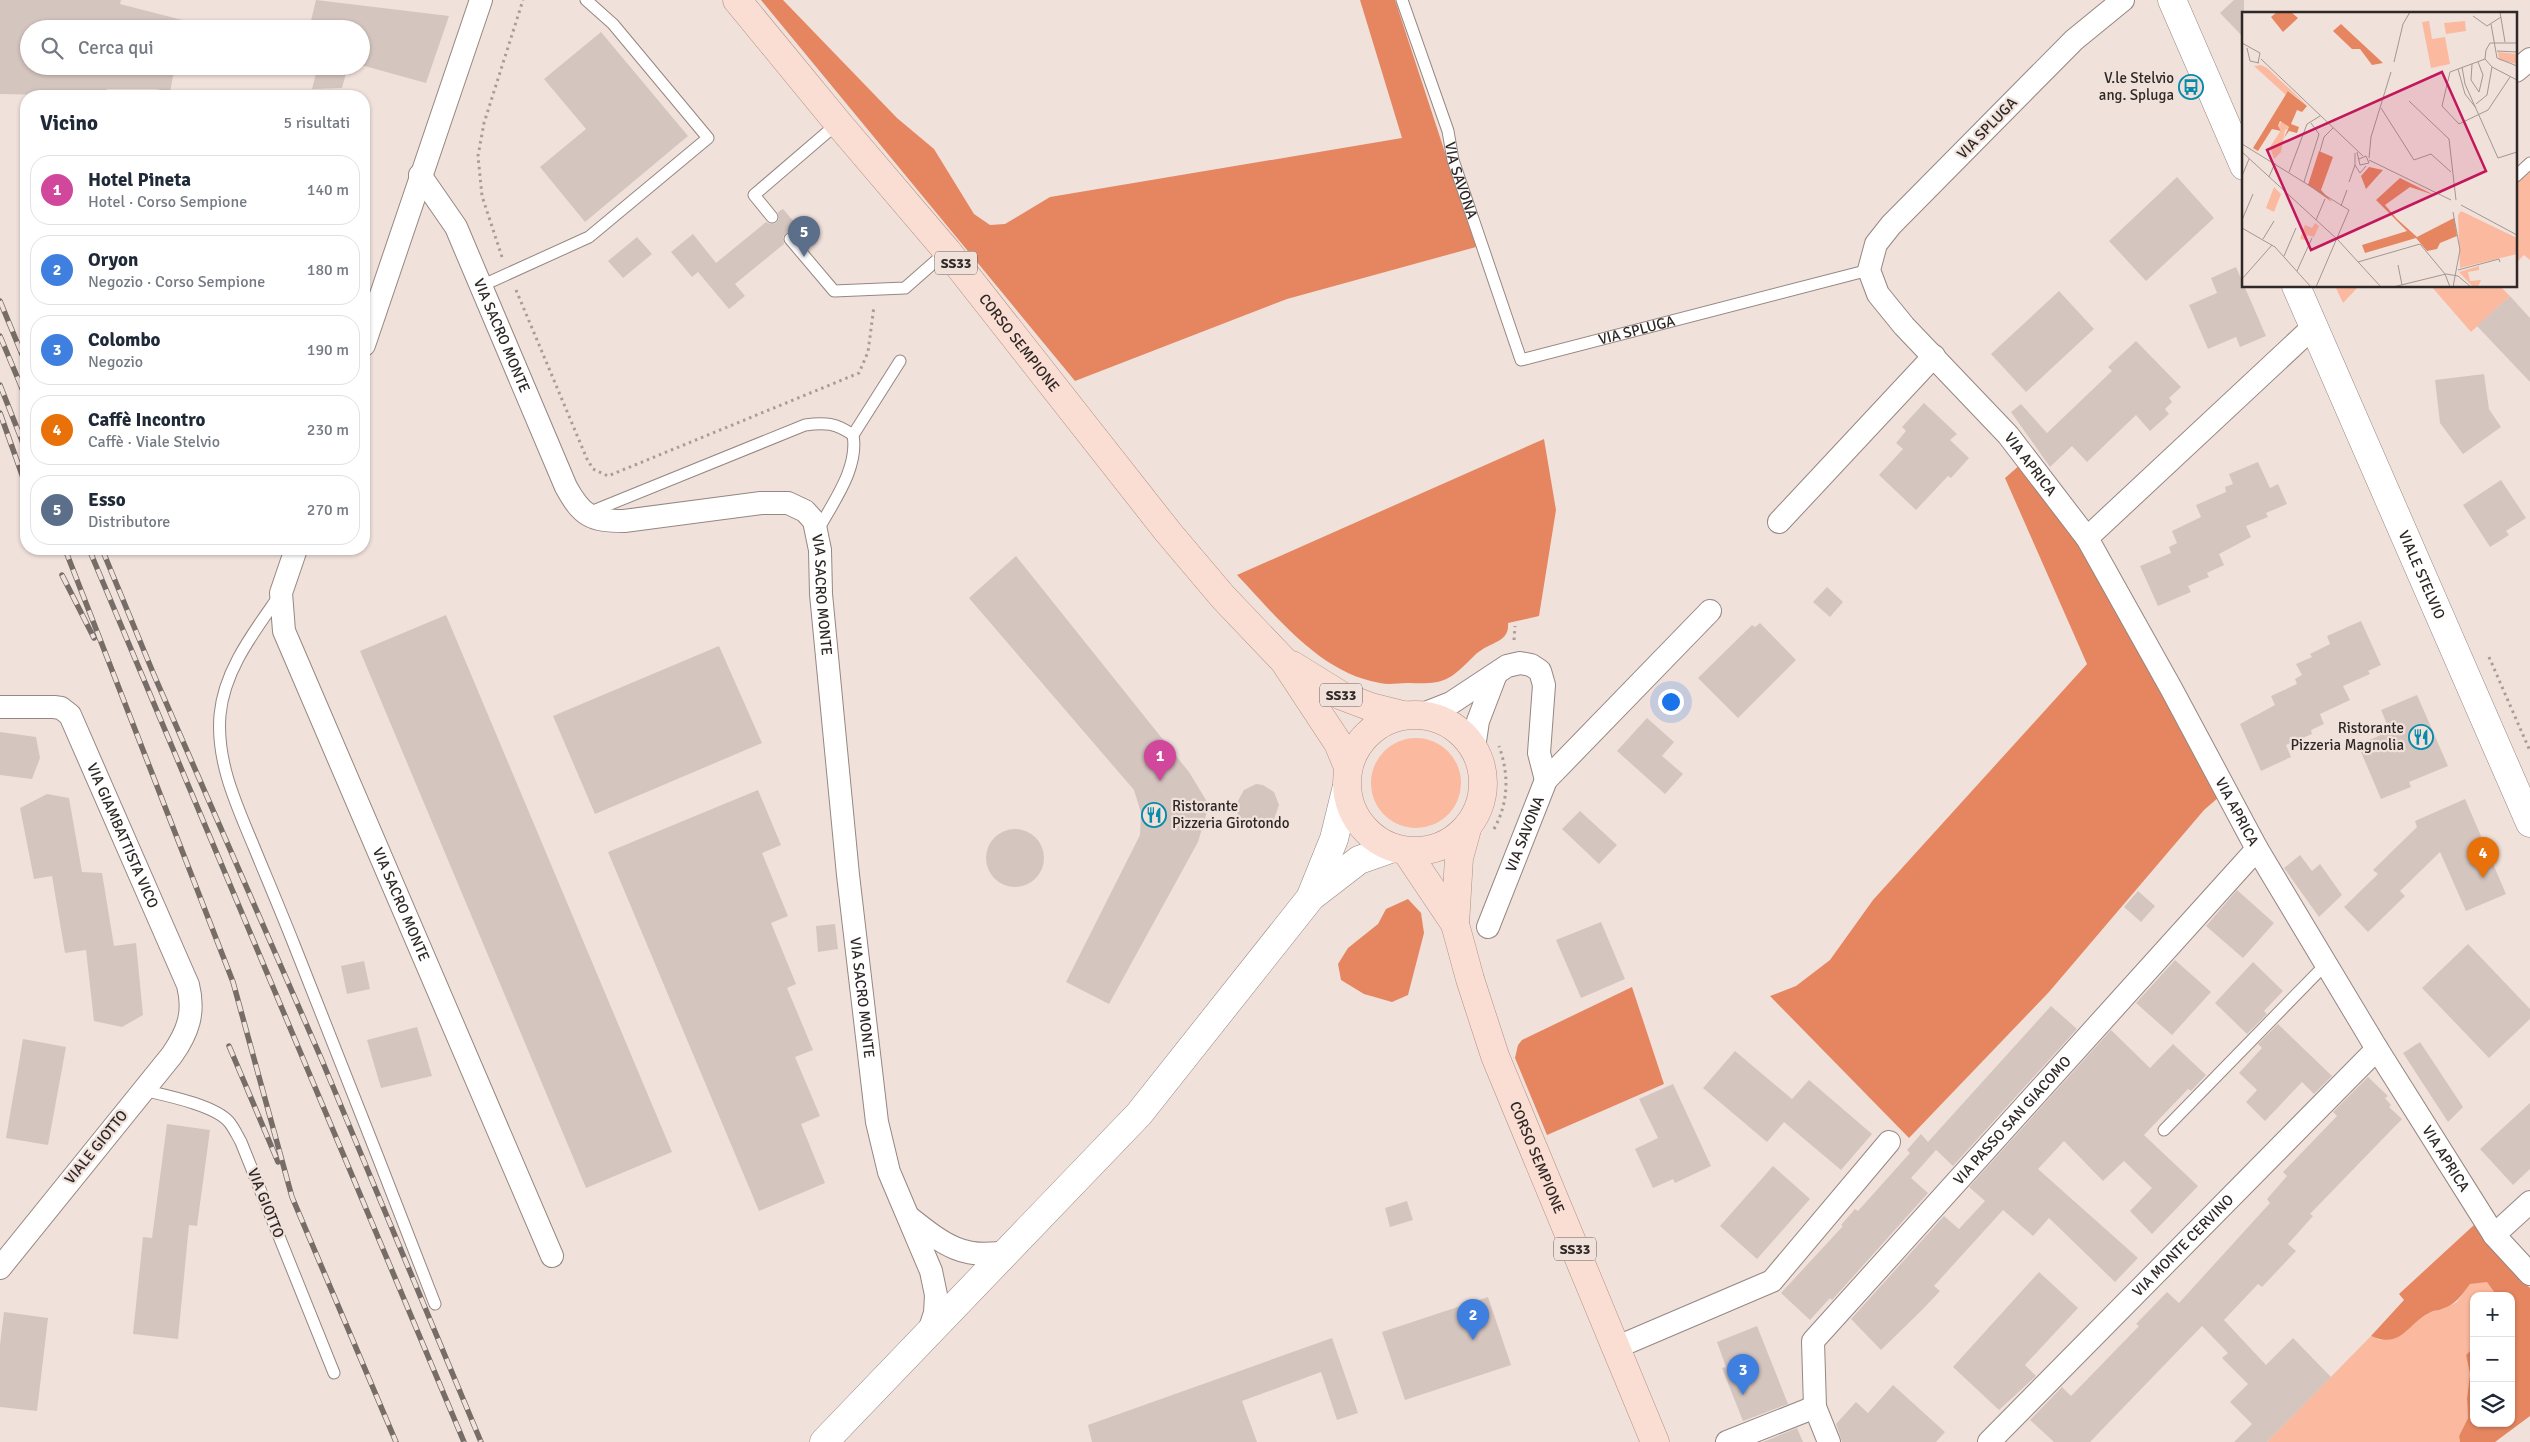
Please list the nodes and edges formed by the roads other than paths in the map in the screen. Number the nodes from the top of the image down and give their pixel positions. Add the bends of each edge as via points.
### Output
1 (481, 0) edge
2 (586, 0) edge
3 (737, 0) edge
4 (1402, 0) edge
5 (2123, 0) edge
6 (2172, 0) edge
7 (2530, 59) edge
8 (2518, 69) edge
9 (838, 124) junction
10 (2242, 161) edge
11 (2530, 164) edge
12 (2518, 174) edge
13 (420, 175) junction
14 (772, 217) dead end
15 (790, 238) dead end
16 (947, 251) junction
17 (1869, 270) junction
18 (481, 286) junction
19 (2297, 288) edge
20 (370, 327) edge
21 (2313, 327) junction
22 (1934, 356) junction
23 (1521, 360) joint
24 (900, 361) dead end
25 (853, 435) junction
26 (586, 514) junction
27 (1779, 522) dead end
28 (818, 532) junction
29 (2087, 538) junction
30 (294, 555) edge
31 (281, 592) junction
32 (1710, 611) dead end
33 (1284, 661) junction
34 (1496, 674) junction
35 (0, 707) edge
36 (1413, 715) junction
37 (1474, 748) junction
38 (1347, 778) junction
39 (1546, 780) junction
40 (2528, 814) edge
41 (1467, 828) junction
42 (1400, 850) junction
43 (2257, 850) junction
44 (1310, 898) junction
45 (1455, 924) junction
46 (1488, 927) dead end
47 (2326, 964) junction
48 (189, 1024) joint
49 (2377, 1049) junction
50 (142, 1090) junction
51 (2164, 1130) dead end
52 (1890, 1142) dead end
53 (2530, 1202) edge
54 (910, 1218) junction
55 (2494, 1235) junction
56 (1009, 1250) junction
57 (552, 1256) dead end
58 (0, 1268) edge
59 (2530, 1274) edge
60 (435, 1304) dead end
61 (928, 1334) junction
62 (1615, 1348) junction
63 (334, 1373) dead end
64 (1815, 1407) junction
65 (824, 1442) edge
66 (1655, 1442) edge
67 (1726, 1442) edge
68 (1829, 1442) edge
69 (1989, 1442) edge

1 - 13 street
2 - 18 lane via 613,24 708,138 589,237
3 - 9 main road, CORSO SEMPIONE / SS33
4 - 23 lane, VIA SAVONA via 1448,131 1454,160
5 - 17 street, VIA SPLUGA via 2074,40 1891,226 1876,244
6 - 10 street
7 - 8 street
9 - 14 lane via 754,195
9 - 16 main road, CORSO SEMPIONE / SS33
11 - 12 lane
13 - 18 street, VIA SACRO MONTE via 456,227
13 - 20 street
15 - 16 lane via 834,292 905,288
16 - 33 main road, CORSO SEMPIONE / SS33 via 1168,532 1223,597
17 - 22 street via 1878,294
17 - 23 lane, VIA SPLUGA
18 - 26 street, VIA SACRO MONTE via 566,487 577,507
19 - 21 street, VIALE STELVIO
21 - 29 street
21 - 40 street, VIALE STELVIO
22 - 27 street
22 - 29 street, VIA APRICA via 2008,435
24 - 25 lane
25 - 26 lane via 825,422 805,425
25 - 28 lane via 855,447 845,480
26 - 28 street, VIA SACRO MONTE via 604,521 624,521 761,503 788,503 805,511
28 - 54 street, VIA SACRO MONTE via 847,865 877,1122 889,1172
29 - 43 street, VIA APRICA
30 - 31 street, VIA SACRO MONTE
31 - 57 street, VIA SACRO MONTE via 284,631
31 - 60 lane via 247,642 224,693 220,730 222,761
32 - 39 street, VIA SAVONA
33 - 36 main road, CORSO SEMPIONE / SS33 via 1342,696 1371,707
33 - 38 main road, CORSO SEMPIONE / SS33 via 1325,722
34 - 36 street via 1451,703
34 - 37 street via 1478,721
34 - 39 street via 1507,666 1520,663 1540,671 1544,685 1539,753
35 - 48 street, VIA GIAMBATTISTA VICO via 54,707 70,715 188,985 192,1006
36 - 37 main road via 1441,719 1457,729
36 - 38 main road via 1384,721 1368,733 1356,748
37 - 41 main road via 1484,777 1483,795 1478,813
38 - 42 main road via 1352,811 1364,829 1381,843
38 - 44 street via 1334,839
39 - 46 street, VIA SAVONA
41 - 42 main road via 1439,848
41 - 45 main road, CORSO SEMPIONE / SS33 via 1458,858
42 - 44 street via 1359,860
42 - 45 main road, CORSO SEMPIONE / SS33
43 - 47 street, VIA APRICA
43 - 64 street, VIA PASSO SAN GIACOMO via 1813,1341
44 - 56 street via 1139,1114
45 - 62 main road, CORSO SEMPIONE / SS33 via 1495,1056
47 - 49 street, VIA APRICA
47 - 51 lane
48 - 50 street, VIALE GIOTTO via 172,1055
49 - 55 street, VIA APRICA
49 - 69 street, VIA MONTE CERVINO
50 - 58 street, VIALE GIOTTO
50 - 63 lane, VIA GIOTTO via 179,1098 228,1120 241,1142
52 - 62 street via 1772,1281
53 - 55 street
54 - 56 street, VIA SACRO MONTE via 932,1236 971,1254 990,1255
54 - 61 street, VIA SACRO MONTE via 930,1269 936,1296
55 - 59 street, VIA APRICA
56 - 61 street
61 - 65 street
62 - 66 main road, CORSO SEMPIONE / SS33
64 - 67 street
64 - 68 street, VIA PASSO SAN GIACOMO

